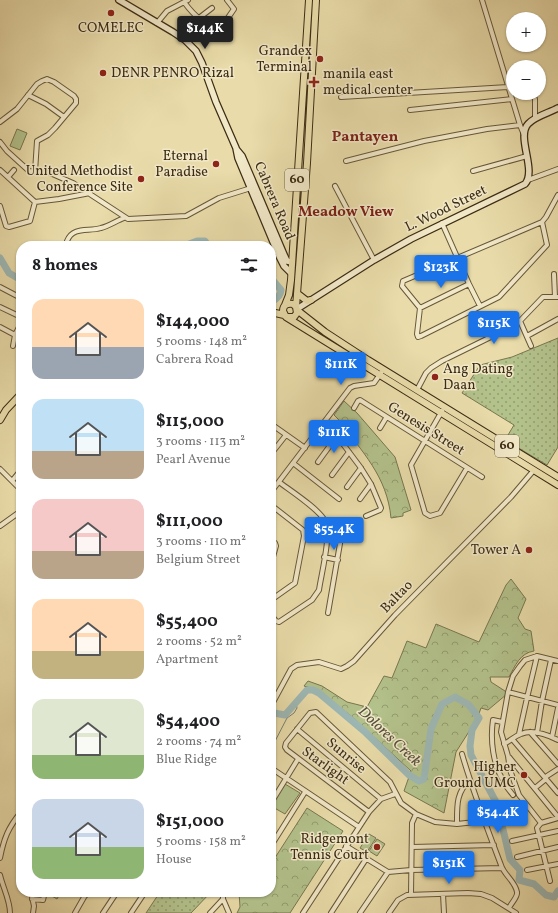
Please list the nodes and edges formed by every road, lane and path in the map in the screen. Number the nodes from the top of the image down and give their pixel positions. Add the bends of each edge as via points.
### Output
1 (118, 0) edge
2 (227, 0) edge
3 (309, 0) edge
4 (316, 0) edge
5 (482, 0) edge
6 (186, 1) edge
7 (212, 8) dead end
8 (199, 18) junction
9 (157, 23) junction
10 (306, 40) junction
11 (314, 40) junction
12 (506, 80) edge
13 (506, 87) edge
14 (28, 95) junction
15 (341, 97) dead end
16 (506, 100) edge
17 (512, 100) edge
18 (535, 100) edge
19 (558, 108) edge
20 (301, 110) junction
21 (310, 110) junction
22 (410, 110) dead end
23 (64, 117) junction
24 (535, 119) junction
25 (0, 122) edge
26 (520, 125) junction
27 (524, 134) junction
28 (0, 142) edge
29 (527, 156) junction
30 (346, 161) dead end
31 (558, 169) edge
32 (0, 170) edge
33 (14, 170) dead end
34 (473, 171) dead end
35 (35, 172) junction
36 (8, 177) junction
37 (528, 180) junction
38 (335, 186) dead end
39 (253, 187) junction
40 (90, 193) junction
41 (558, 195) edge
42 (35, 202) junction
43 (0, 206) edge
44 (124, 218) junction
45 (542, 222) junction
46 (442, 223) junction
47 (67, 241) dead end
48 (274, 241) edge
49 (276, 246) edge
50 (457, 257) junction
51 (374, 260) junction
52 (292, 262) junction
53 (291, 273) junction
54 (554, 274) dead end
55 (469, 284) junction
56 (0, 287) edge
57 (16, 295) edge
58 (289, 295) junction
59 (298, 295) junction
60 (557, 297) edge
61 (310, 300) junction
62 (284, 306) junction
63 (480, 306) junction
64 (0, 307) edge
65 (420, 308) junction
66 (297, 309) junction
67 (276, 310) edge
68 (276, 313) edge
69 (16, 315) edge
70 (286, 316) junction
71 (558, 319) edge
72 (520, 321) junction
73 (0, 327) edge
74 (15, 335) joint
75 (527, 336) junction
76 (13, 346) dead end
77 (531, 346) dead end
78 (382, 372) junction
79 (416, 390) junction
80 (16, 399) edge
81 (354, 408) dead end
82 (443, 410) junction
83 (1, 415) edge
84 (386, 418) junction
85 (324, 423) junction
86 (276, 428) edge
87 (380, 428) dead end
88 (286, 435) junction
89 (337, 436) junction
90 (424, 442) junction
91 (276, 448) edge
92 (305, 448) junction
93 (349, 452) junction
94 (318, 462) dead end
95 (293, 463) junction
96 (361, 468) junction
97 (467, 468) junction
98 (536, 468) junction
99 (0, 469) edge
100 (332, 475) dead end
101 (16, 476) edge
102 (482, 477) dead end
103 (558, 478) edge
104 (12, 481) junction
105 (279, 482) junction
106 (371, 484) junction
107 (16, 485) edge
108 (558, 485) edge
109 (276, 486) edge
110 (347, 487) dead end
111 (339, 499) dead end
112 (360, 499) dead end
113 (276, 509) edge
114 (16, 515) edge
115 (366, 516) dead end
116 (352, 525) dead end
117 (0, 526) edge
118 (324, 557) junction
119 (338, 560) junction
120 (276, 596) edge
121 (328, 613) dead end
122 (276, 621) edge
123 (537, 656) junction
124 (551, 660) junction
125 (558, 661) edge
126 (508, 692) junction
127 (276, 697) edge
128 (527, 698) junction
129 (542, 701) junction
130 (558, 705) edge
131 (558, 708) edge
132 (502, 722) junction
133 (298, 729) junction
134 (530, 732) junction
135 (537, 733) junction
136 (520, 734) junction
137 (552, 737) junction
138 (513, 740) junction
139 (558, 740) edge
140 (504, 744) junction
141 (462, 754) dead end
142 (508, 756) junction
143 (298, 759) junction
144 (558, 764) edge
145 (558, 770) edge
146 (276, 771) edge
147 (286, 778) junction
148 (547, 778) junction
149 (470, 780) junction
150 (535, 788) junction
151 (305, 792) junction
152 (558, 793) edge
153 (396, 794) junction
154 (276, 795) edge
155 (513, 795) dead end
156 (381, 799) junction
157 (369, 812) junction
158 (416, 814) junction
159 (558, 817) edge
160 (16, 818) edge
161 (484, 821) junction
162 (541, 823) junction
163 (457, 824) junction
164 (359, 827) junction
165 (558, 831) edge
166 (539, 835) junction
167 (276, 838) edge
168 (512, 841) dead end
169 (2, 842) edge
170 (494, 845) junction
171 (346, 846) junction
172 (412, 847) junction
173 (558, 847) edge
174 (543, 851) junction
175 (517, 857) dead end
176 (0, 858) edge
177 (366, 859) junction
178 (558, 864) edge
179 (547, 866) junction
180 (502, 868) junction
181 (411, 870) junction
182 (527, 870) dead end
183 (388, 872) junction
184 (0, 875) edge
185 (550, 881) dead end
186 (412, 894) junction
187 (444, 894) junction
188 (32, 897) edge
189 (85, 897) edge
190 (114, 897) edge
191 (142, 897) edge
192 (223, 899) joint
193 (509, 908) junction
194 (78, 912) edge
195 (10, 913) edge
196 (33, 913) edge
197 (103, 913) edge
198 (131, 913) edge
199 (210, 913) edge
200 (229, 913) edge
201 (303, 913) edge
202 (331, 913) edge
203 (360, 913) edge
204 (389, 913) edge
205 (444, 913) edge
206 (516, 913) edge

1 - 9 main road, Cabrera Road
2 - 8 street via 234,9 221,28
3 - 10 main road, 60
4 - 11 main road, 60
5 - 12 street
6 - 8 street
6 - 9 street via 167,11
7 - 8 street
9 - 39 main road, Cabrera Road via 196,51 238,158
10 - 11 main road
10 - 20 main road, 60
11 - 21 main road, 60
13 - 15 street
14 - 23 street
14 - 23 street via 42,80 54,82 76,100
14 - 25 street via 17,109
16 - 22 street
17 - 26 street
18 - 24 street
19 - 24 main road
20 - 21 main road
20 - 52 main road, 60
21 - 59 main road, 60
23 - 35 street via 48,135 37,141
24 - 27 main road via 526,126
26 - 27 street
26 - 30 street via 424,142
27 - 29 main road
28 - 35 street via 25,169
29 - 34 street
29 - 37 main road
31 - 37 street
32 - 36 street
33 - 36 street
35 - 40 street via 50,173
36 - 42 street
37 - 46 main road, L. Wood Street via 522,186
38 - 51 street
39 - 44 street via 219,198 183,216
39 - 48 main road, Cabrera Road
39 - 52 main road, Cabrera Road via 287,261
40 - 42 street
40 - 44 street
41 - 45 street
42 - 43 street via 31,220 9,227 6,226
44 - 47 street via 103,228 78,230 69,236
45 - 50 street
45 - 63 street via 548,243 546,246 499,297
46 - 50 street
46 - 51 main road, L. Wood Street
49 - 53 main road, Cabrera Road via 284,266
50 - 55 street
50 - 65 street via 403,281 402,286
51 - 61 main road, L. Wood Street
52 - 53 main road, 60
53 - 58 main road, 60
54 - 60 street
55 - 63 street
55 - 65 street
56 - 57 street
58 - 59 main road via 293,299
58 - 62 main road, 60
59 - 61 main road via 307,301
59 - 66 main road, 60
60 - 72 street via 540,299
61 - 66 main road, L. Wood Street
62 - 66 main road, 60 via 290,303
62 - 67 main road, 60
62 - 70 main road, 60
63 - 65 street via 418,336
64 - 69 street
66 - 70 main road via 294,317
66 - 78 main road, 60
68 - 70 main road, 60
70 - 78 main road, 60
71 - 75 street
72 - 75 street
72 - 79 street via 431,368
73 - 74 street
74 - 76 street
75 - 77 street
78 - 79 main road, 60
78 - 82 main road, 60
78 - 85 street via 374,383 350,388
79 - 82 main road, 60
80 - 83 main road
81 - 84 street, Genesis Street via 358,401
82 - 90 street
82 - 98 main road, 60
84 - 87 street
84 - 90 street, Genesis Street
85 - 89 street
85 - 92 street
86 - 88 street
88 - 91 street
88 - 92 street
89 - 93 street
89 - 94 street
90 - 97 street, Genesis Street
90 - 97 street via 411,465 425,513 429,516 440,513
92 - 95 street
93 - 96 street
93 - 100 street
95 - 105 street
95 - 111 street
96 - 106 street
96 - 110 street
97 - 102 street, Genesis Street
98 - 103 main road, 60
98 - 108 main road, 60
98 - 127 street, Baltao via 354,661 341,669 319,662 297,665 291,670
99 - 104 street
101 - 104 street
104 - 107 street
105 - 109 street
105 - 118 street via 321,514 328,528
106 - 112 street
106 - 115 street via 381,508
113 - 120 street via 303,530 304,536 295,583
114 - 117 street
116 - 119 street via 342,532
118 - 119 street
118 - 122 street via 316,596 279,622
119 - 121 street
123 - 124 street
123 - 126 street via 525,660 520,666 513,676
123 - 128 street
124 - 125 street
124 - 129 street
126 - 128 street
126 - 132 street
128 - 129 street
128 - 136 street
129 - 130 street
129 - 135 street
131 - 137 street
132 - 140 street
132 - 155 street via 493,720 492,742 498,767
133 - 143 street, Starlight via 285,747
133 - 153 street, Starlight via 310,713 316,712 390,782
133 - 156 street, Sunrise
134 - 135 street
134 - 136 street
134 - 144 street
135 - 137 street
136 - 138 street
137 - 139 street
138 - 140 street
138 - 148 street
140 - 142 street
141 - 149 street
142 - 150 street
142 - 162 street via 519,795
143 - 147 street
143 - 157 street, Starlight
145 - 148 street
146 - 147 street
147 - 151 street
147 - 154 street
148 - 150 street
148 - 152 street
149 - 161 street
149 - 163 street via 463,786 459,795
150 - 159 street
151 - 164 street
151 - 167 street
153 - 156 street
153 - 158 street via 401,803
156 - 157 street
157 - 164 street
158 - 163 street via 435,822
158 - 172 street via 412,823
159 - 162 street
160 - 169 street
161 - 163 street
161 - 170 street
162 - 166 street via 537,828
164 - 171 street
165 - 166 street
166 - 168 street
166 - 174 street
169 - 176 street
170 - 172 street
170 - 180 street
171 - 177 street
171 - 201 street
172 - 181 street
173 - 174 street
174 - 175 street
174 - 179 street
177 - 183 street
177 - 202 street
178 - 179 street
179 - 182 street
179 - 185 street
180 - 181 street
180 - 193 street via 517,892
181 - 183 street
181 - 186 street
183 - 203 street
184 - 195 street
186 - 187 street
186 - 204 street via 398,900
187 - 193 street via 481,894
187 - 205 street
188 - 196 street
189 - 194 street
190 - 197 street
191 - 198 street
192 - 199 street
192 - 200 street
193 - 206 street

